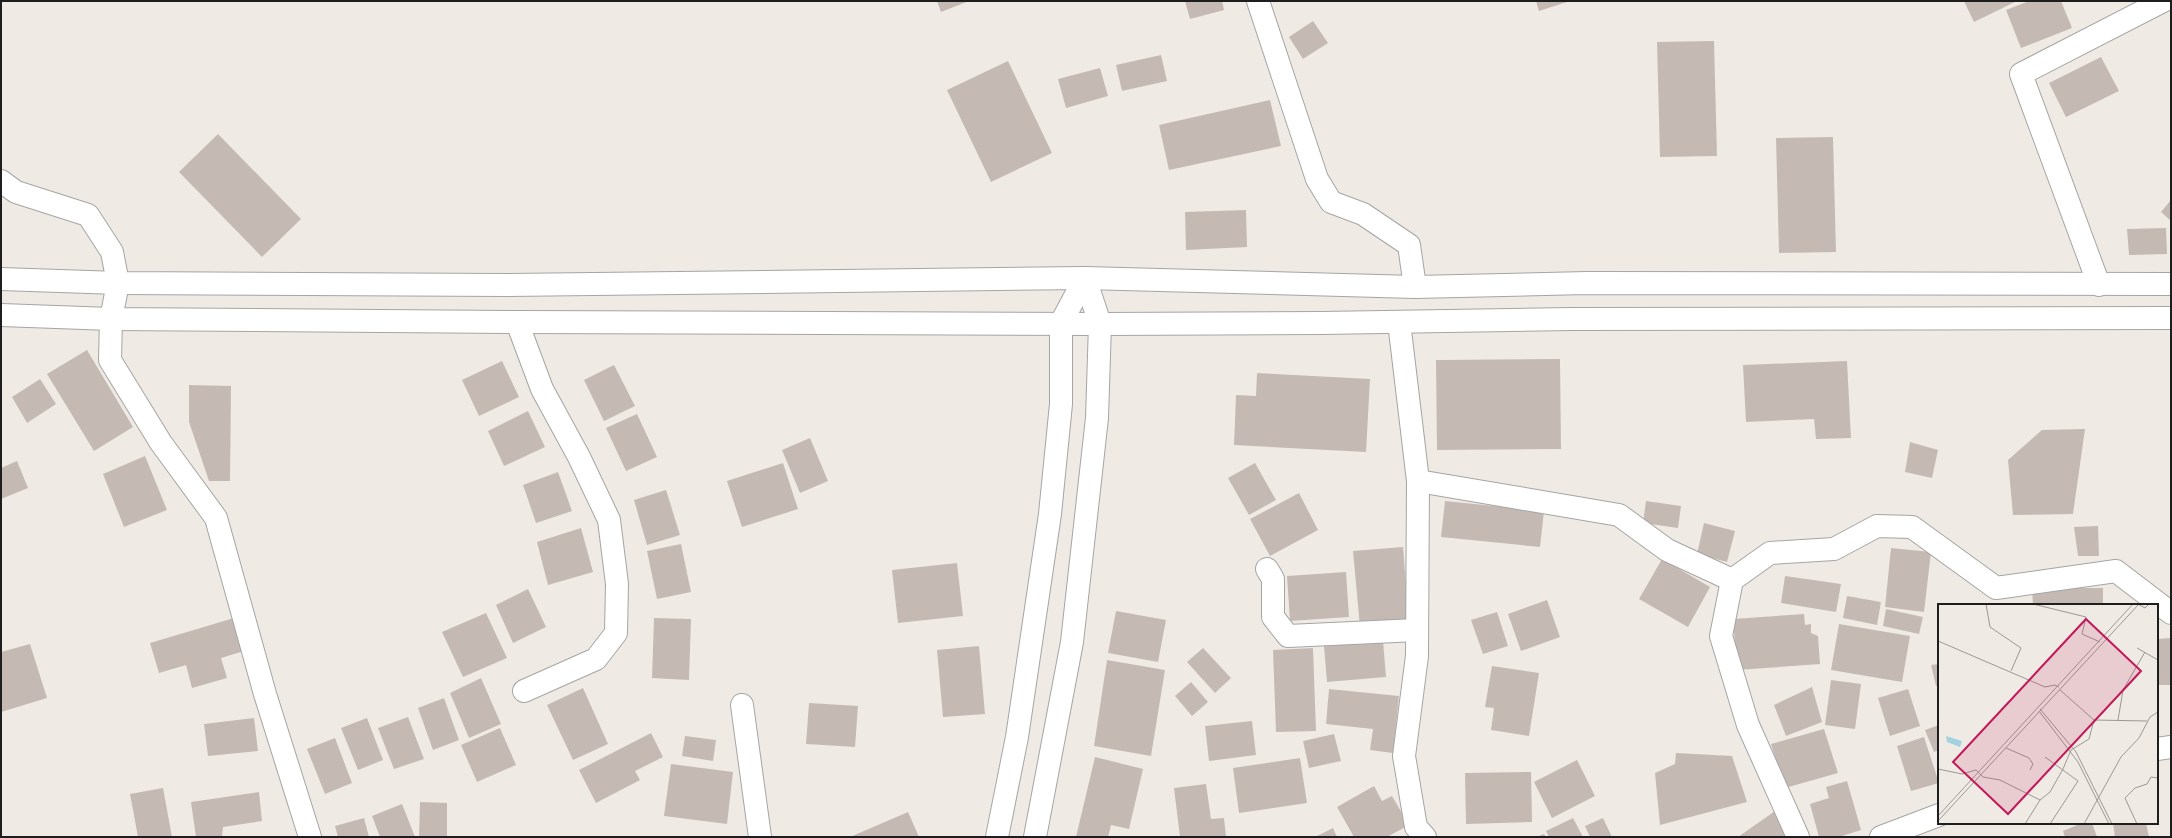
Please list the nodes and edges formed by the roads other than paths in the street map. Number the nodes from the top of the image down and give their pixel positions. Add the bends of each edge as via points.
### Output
1 (1258, 1) edge
2 (2163, 1) edge
3 (1, 181) edge
4 (1085, 278) junction
5 (1, 279) edge
6 (118, 283) junction
7 (2171, 284) edge
8 (2099, 285) junction
9 (1415, 287) junction
10 (1, 315) edge
11 (2171, 318) edge
12 (111, 319) junction
13 (517, 322) junction
14 (1400, 322) junction
15 (1061, 323) junction
16 (1100, 324) junction
17 (1418, 481) junction
18 (1267, 569) dead end
19 (1732, 580) junction
20 (2171, 613) edge
21 (1417, 630) junction
22 (524, 691) dead end
23 (742, 705) dead end
24 (2171, 747) edge
25 (2158, 749) edge
26 (1938, 815) edge
27 (1415, 834) edge
28 (310, 837) edge
29 (760, 837) edge
30 (997, 837) edge
31 (1035, 837) edge
32 (1798, 837) edge
33 (1881, 837) edge

1 - 9 street via 1317,179 1331,202 1363,214 1409,245
2 - 8 street via 2021,74
3 - 6 street via 16,192 88,214 112,252
4 - 6 street via 506,286
4 - 9 street
4 - 15 street
4 - 16 street
5 - 6 street
6 - 12 street
7 - 8 street
8 - 9 street via 1587,283
10 - 12 street
11 - 14 street via 1587,319
12 - 13 street
12 - 28 street via 110,360 162,443 216,518 265,694
13 - 15 street
13 - 22 street via 542,388 609,520 617,584 616,633 596,659
14 - 16 street
14 - 17 street
15 - 16 street
15 - 30 street via 1060,404 1050,514 1017,737
16 - 31 street via 1097,418 1073,634
17 - 19 street via 1619,515 1667,550
17 - 21 street
18 - 21 street via 1273,579 1273,617 1288,636
19 - 20 street via 1770,554 1834,549 1877,526 1912,527 1996,588 2116,571
19 - 32 street via 1721,636 1748,725
21 - 27 street via 1417,656 1404,756
23 - 29 street
24 - 25 street
26 - 33 street

